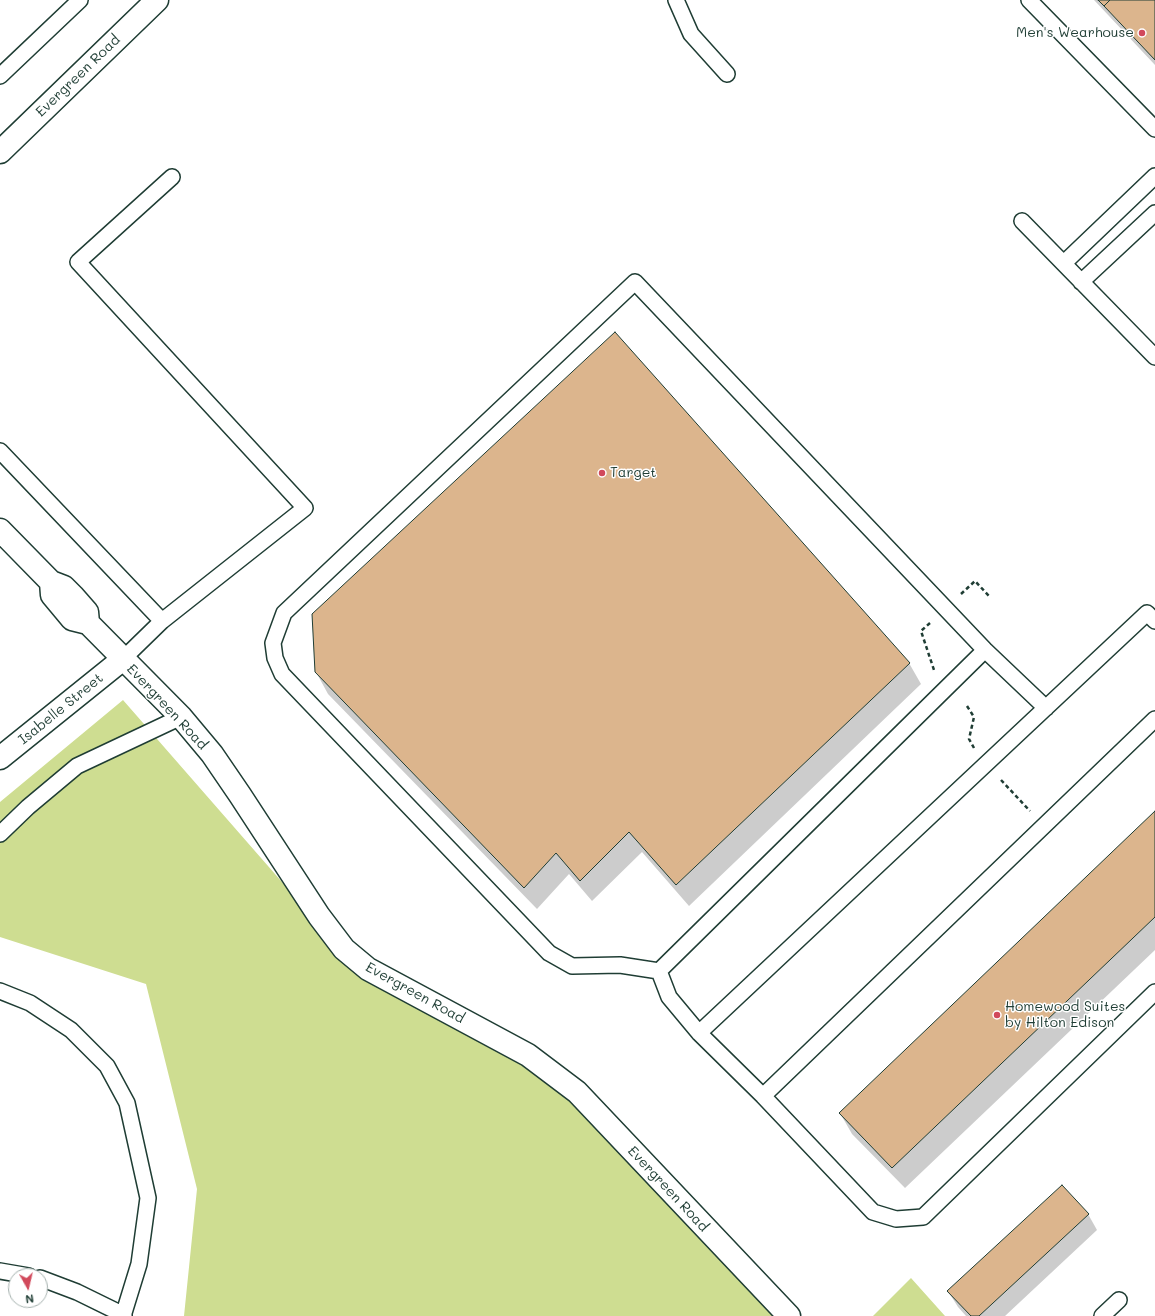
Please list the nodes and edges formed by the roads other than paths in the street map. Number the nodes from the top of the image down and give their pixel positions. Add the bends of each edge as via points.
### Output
1 (80, 0) edge
2 (157, 0) edge
3 (676, 0) edge
4 (1029, 0) edge
5 (728, 74) dead end
6 (0, 76) edge
7 (1155, 129) edge
8 (0, 152) edge
9 (1155, 176) edge
10 (172, 177) dead end
11 (1155, 213) edge
12 (1022, 221) dead end
13 (1064, 263) junction
14 (1081, 282) junction
15 (1155, 357) edge
16 (0, 451) edge
17 (0, 530) edge
18 (162, 621) junction
19 (1155, 621) edge
20 (984, 650) junction
21 (122, 659) junction
22 (1046, 708) junction
23 (181, 717) junction
24 (1155, 719) edge
25 (0, 758) edge
26 (0, 834) edge
27 (659, 971) junction
28 (0, 991) edge
29 (1155, 992) edge
30 (699, 1033) junction
31 (763, 1096) junction
32 (48, 1281) edge
33 (1119, 1300) dead end
34 (124, 1315) edge
35 (789, 1316) edge
36 (1102, 1316) edge

1 - 6 lane
2 - 8 street, Evergreen Road
3 - 5 lane via 691,34
4 - 7 lane
9 - 13 lane
10 - 18 lane via 78,262 305,508
11 - 14 lane
12 - 13 lane
13 - 14 lane
14 - 15 lane
16 - 18 lane
17 - 21 street, Evergreen Road via 51,582 52,595 72,619 88,623
18 - 21 lane
19 - 22 lane via 1147,613
20 - 22 lane
20 - 27 lane
20 - 27 lane via 635,282 284,613 273,643 275,658 282,674 549,953 572,966 620,965
21 - 23 street, Evergreen Road
21 - 25 street, Isabelle Street
22 - 30 lane
23 - 26 lane via 77,766
23 - 35 street, Evergreen Road via 220,766 318,916 344,949 368,969 528,1055 577,1092
24 - 31 lane
27 - 30 lane via 669,997
28 - 34 lane via 30,1003 71,1030 107,1066 127,1103 148,1198 139,1264
29 - 31 lane via 923,1216 896,1219 873,1212
30 - 31 lane
32 - 34 lane
33 - 36 lane

